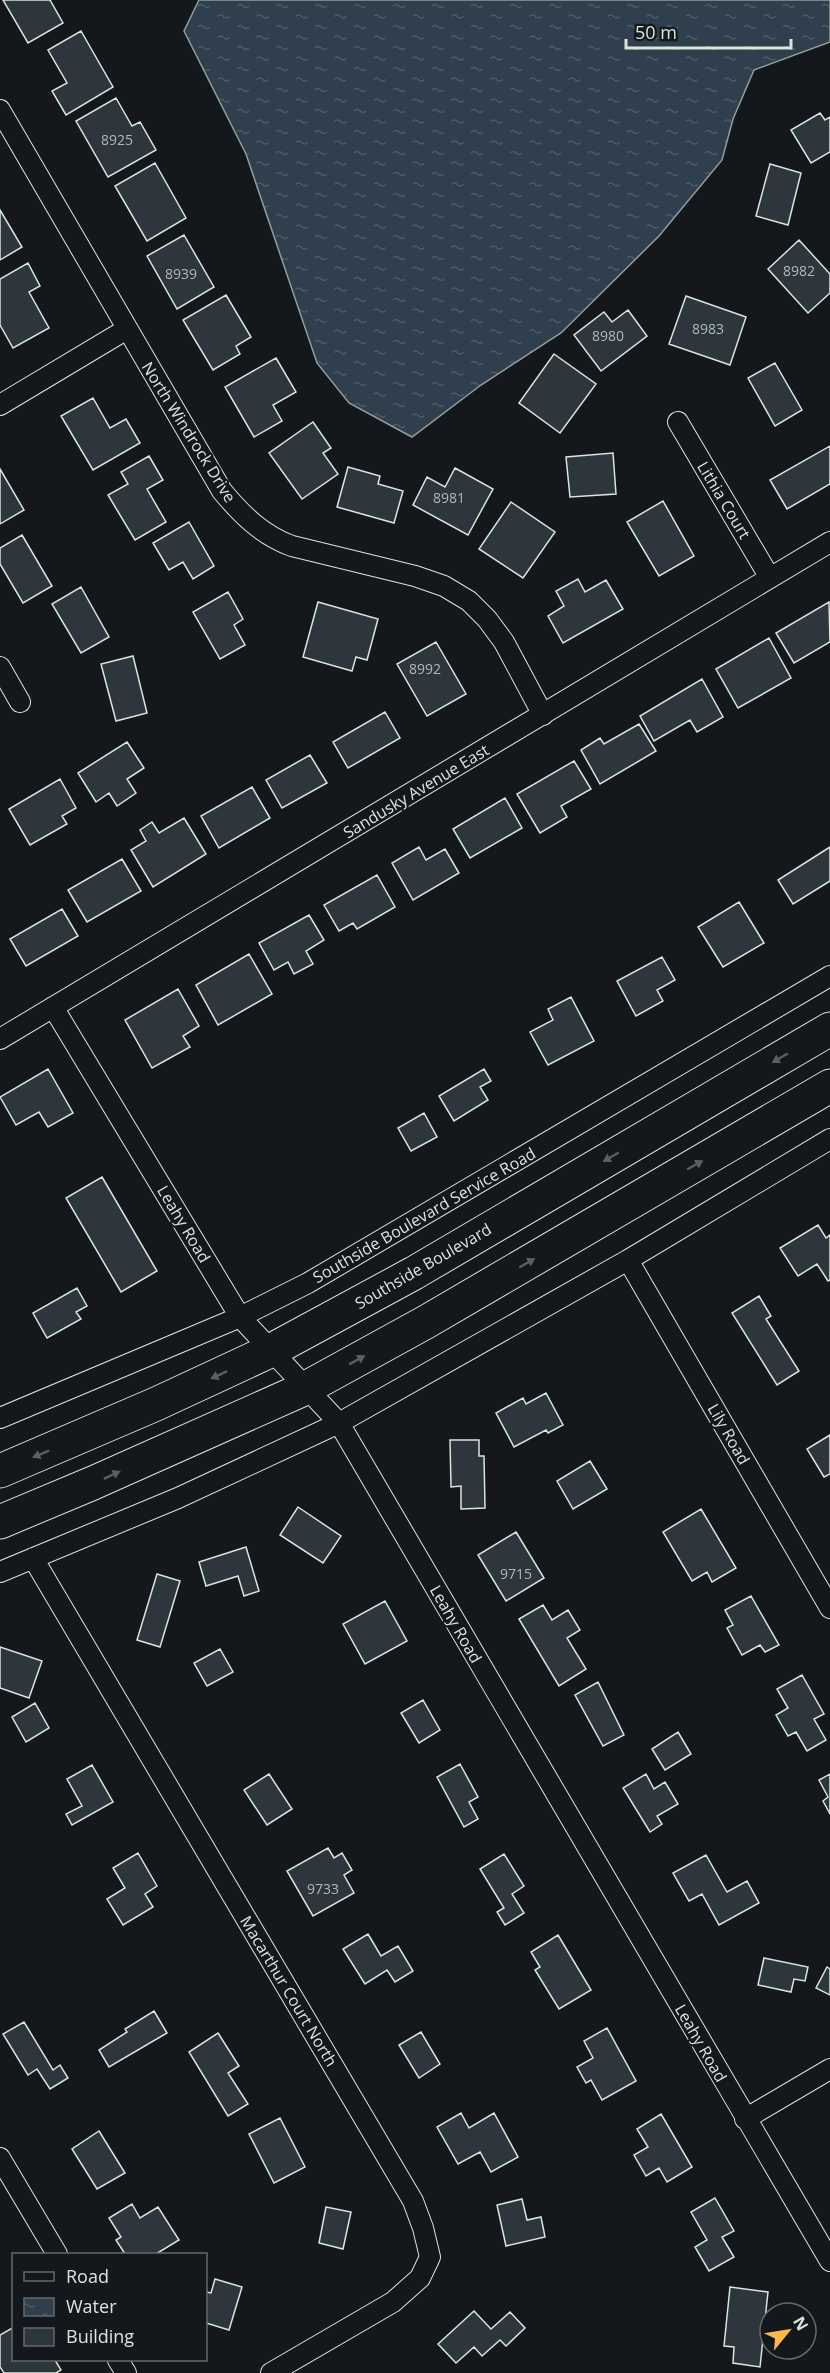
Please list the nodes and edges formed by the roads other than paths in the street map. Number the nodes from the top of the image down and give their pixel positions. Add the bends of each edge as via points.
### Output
1 (0, 110) edge
2 (127, 330) junction
3 (0, 405) edge
4 (678, 422) dead end
5 (830, 542) edge
6 (770, 578) junction
7 (0, 667) edge
8 (20, 702) dead end
9 (543, 715) junction
10 (830, 976) edge
11 (53, 1008) junction
12 (830, 1029) edge
13 (0, 1039) edge
14 (830, 1086) edge
15 (830, 1138) edge
16 (628, 1260) junction
17 (240, 1317) junction
18 (272, 1350) junction
19 (306, 1388) junction
20 (0, 1418) edge
21 (339, 1423) junction
22 (0, 1471) edge
23 (0, 1522) edge
24 (33, 1558) junction
25 (0, 1572) edge
26 (830, 1608) edge
27 (830, 2069) edge
28 (745, 2119) junction
29 (0, 2158) edge
30 (56, 2253) edge
31 (830, 2261) edge
32 (271, 2373) edge

1 - 2 street, North Windrock Drive
2 - 3 street
2 - 9 street, North Windrock Drive via 222,491 241,514 292,546 415,576 444,586 469,601 504,642
4 - 6 street, Lithia Court
5 - 6 street, Sandusky Avenue East
6 - 9 street, Sandusky Avenue East
7 - 8 street
9 - 11 street, Sandusky Avenue East
10 - 17 street, Southside Boulevard Service Road via 308,1283
11 - 13 street, Sandusky Avenue East
11 - 17 street, Leahy Road
12 -> 18 highway, Southside Boulevard via 419,1270
19 -> 14 highway
15 - 16 street
16 - 21 street
16 - 26 street, Lily Road
17 - 18 street, Leahy Road
17 - 20 street, Southside Boulevard Service Road
18 - 19 street, Leahy Road
18 -> 22 highway, Southside Boulevard
19 - 21 street, Leahy Road
23 -> 19 highway
21 - 24 street via 178,1498
21 - 28 street, Leahy Road
24 - 25 street
24 - 32 street, Macarthur Court North via 413,2201 423,2228 430,2257 420,2278 393,2302
27 - 28 street
28 - 31 street, Leahy Road
29 - 30 street

